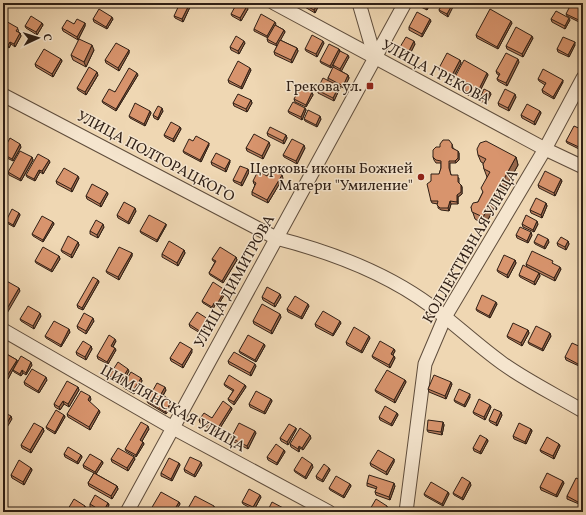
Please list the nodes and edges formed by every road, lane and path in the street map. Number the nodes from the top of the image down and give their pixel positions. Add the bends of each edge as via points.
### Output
1 (274, 3) edge
2 (359, 3) edge
3 (405, 3) edge
4 (375, 58) junction
5 (583, 78) edge
6 (3, 94) edge
7 (545, 150) junction
8 (583, 168) edge
9 (276, 238) junction
10 (445, 317) junction
11 (3, 330) edge
12 (583, 410) edge
13 (173, 428) junction
14 (127, 512) edge
15 (329, 512) edge
16 (406, 512) edge

1 - 4 street, УЛИЦА ГРЕКОВА
2 - 4 street
3 - 4 street, УЛИЦА ДИМИТРОВА
4 - 7 street, УЛИЦА ГРЕКОВА
4 - 9 street, УЛИЦА ДИМИТРОВА
5 - 7 street, КОЛЛЕКТИВНАЯ УЛИЦА
6 - 9 street, УЛИЦА ПОЛТОРАЦКОГО
7 - 8 street, УЛИЦА ГРЕКОВА
7 - 10 street, КОЛЛЕКТИВНАЯ УЛИЦА
9 - 10 street, УЛИЦА ПОЛТОРАЦКОГО via 321,250 355,263 400,286
9 - 13 street, УЛИЦА ДИМИТРОВА
10 - 12 street, УЛИЦА ПОЛТОРАЦКОГО via 502,363
10 - 16 street, КОЛЛЕКТИВНАЯ УЛИЦА via 425,364
11 - 13 street, ЦИМЛЯНСКАЯ УЛИЦА
13 - 14 street, УЛИЦА ДИМИТРОВА
13 - 15 street, ЦИМЛЯНСКАЯ УЛИЦА

